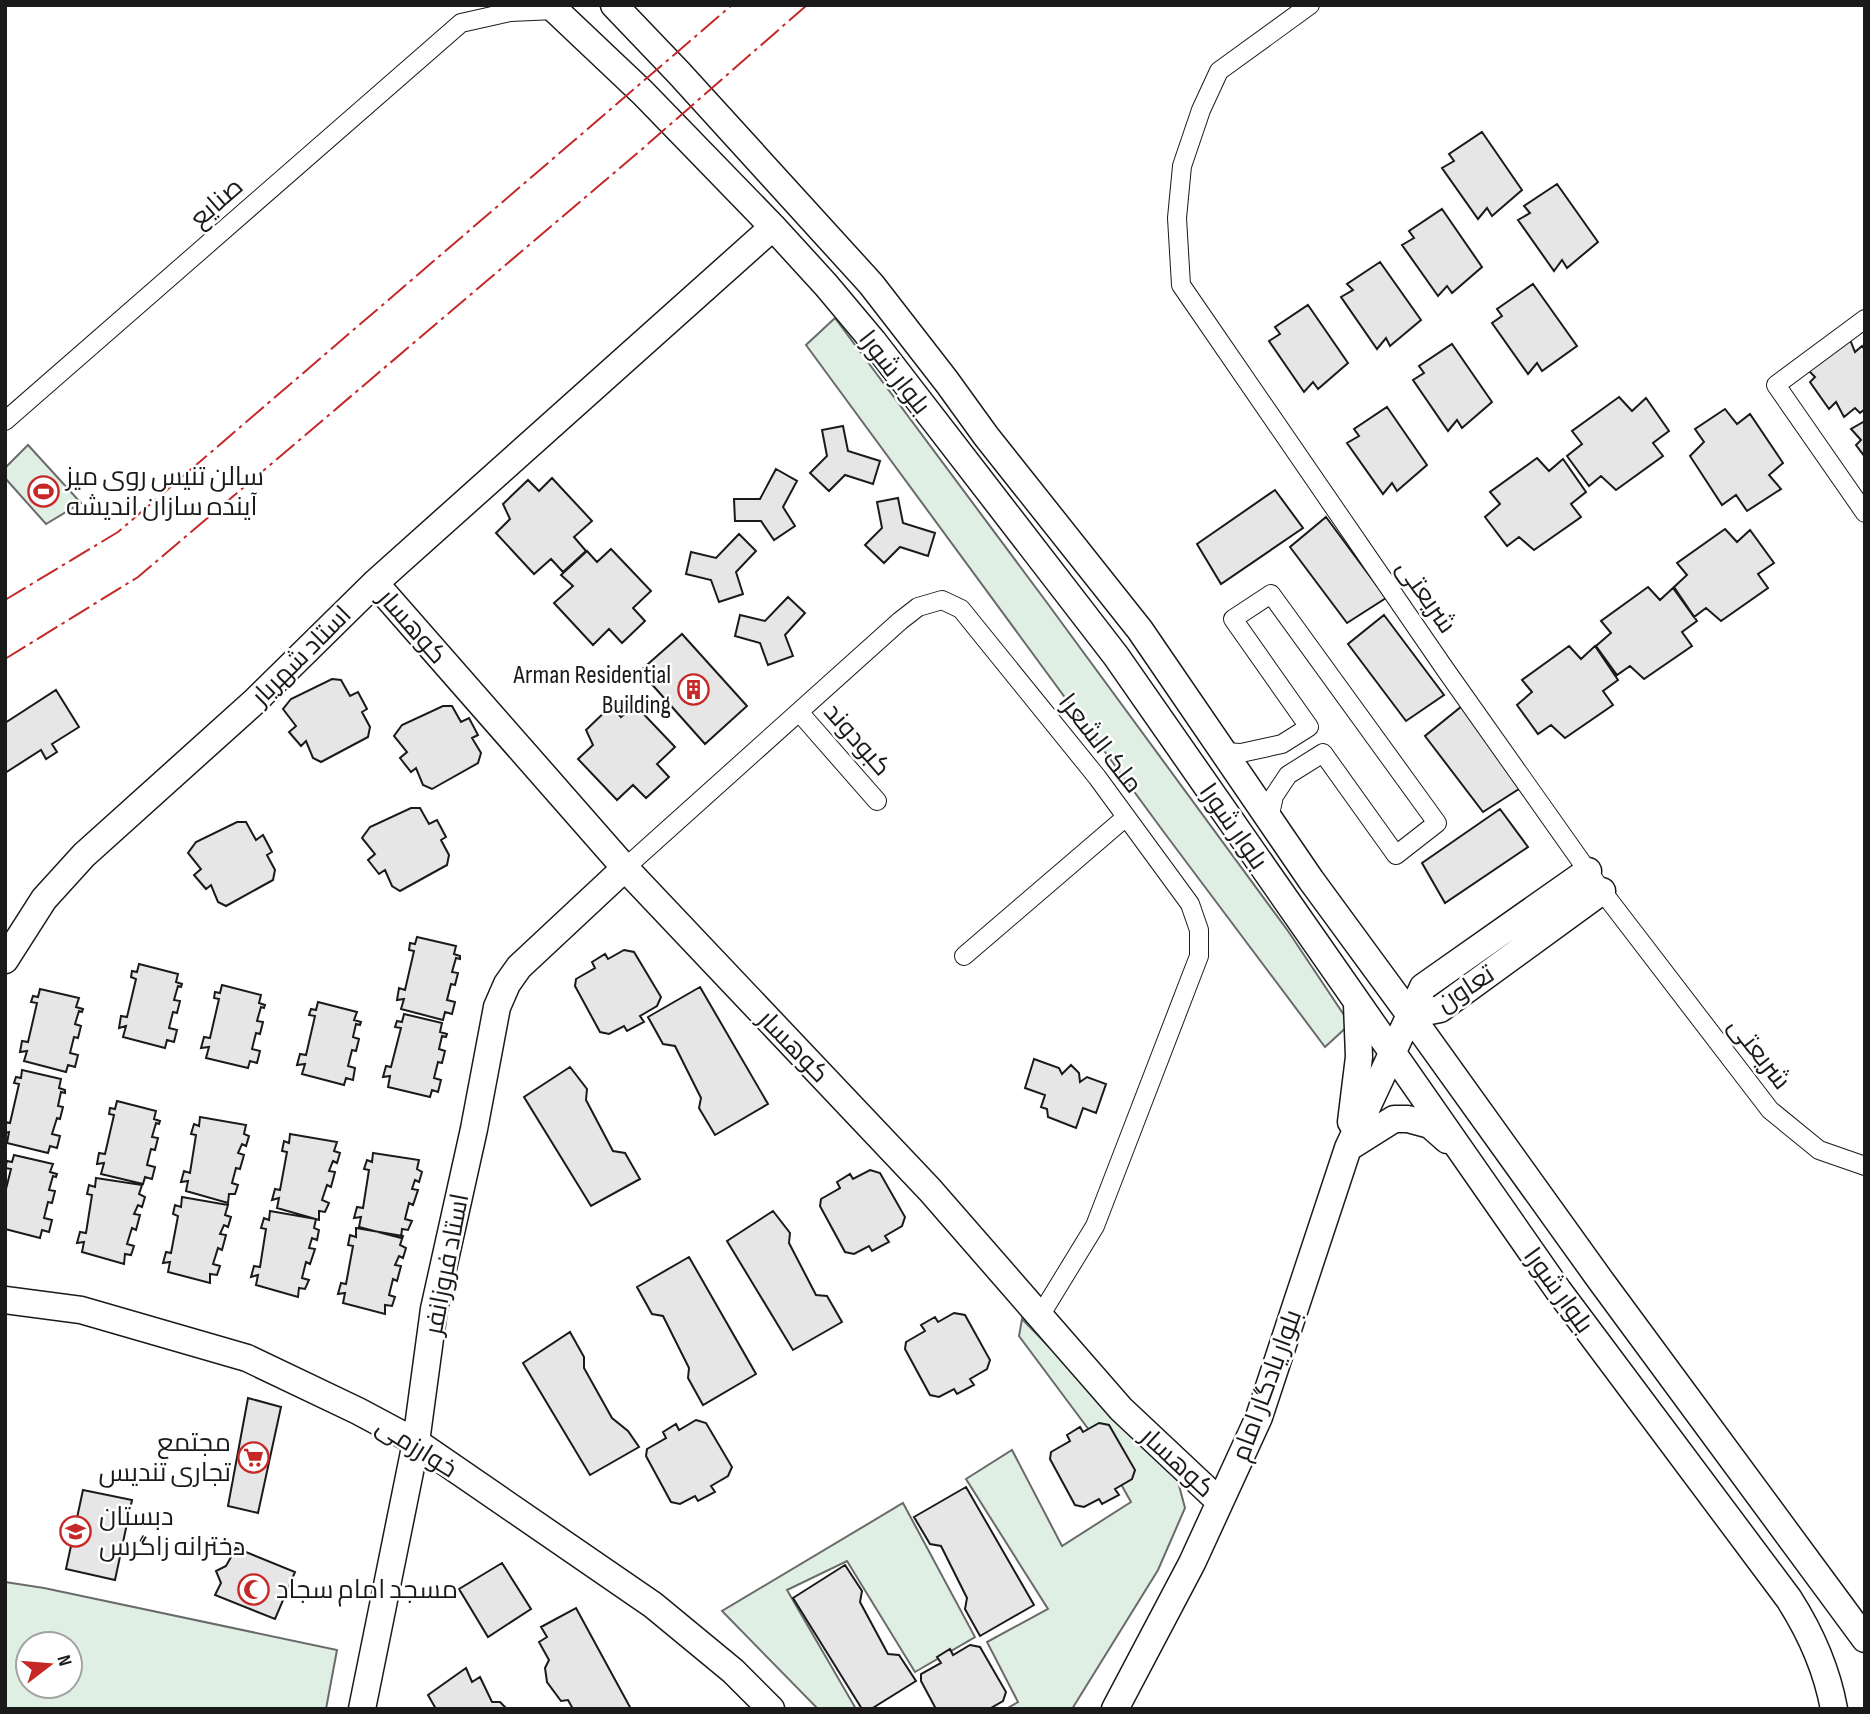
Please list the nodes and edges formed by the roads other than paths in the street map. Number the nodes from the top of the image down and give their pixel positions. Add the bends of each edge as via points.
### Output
1 (614, 5) edge
2 (1310, 5) edge
3 (552, 8) edge
4 (461, 14) edge
5 (773, 227) junction
6 (1865, 319) edge
7 (5, 421) edge
8 (1865, 513) edge
9 (375, 583) junction
10 (799, 712) junction
11 (1309, 727) junction
12 (1223, 752) junction
13 (1324, 753) junction
14 (877, 801) dead end
15 (1126, 817) junction
16 (1269, 819) junction
17 (625, 868) junction
18 (1595, 881) junction
19 (964, 956) dead end
20 (5, 960) edge
21 (1357, 1004) junction
22 (1410, 1015) junction
23 (1392, 1051) junction
24 (1348, 1148) junction
25 (1461, 1152) junction
26 (1865, 1166) edge
27 (5, 1300) edge
28 (1040, 1315) junction
29 (416, 1443) junction
30 (1220, 1502) junction
31 (1865, 1639) edge
32 (767, 1708) edge
33 (362, 1709) edge
34 (1115, 1709) edge
35 (1834, 1709) edge

1 - 12 street, بلوار شورا via 871,284 1140,630
2 - 18 street, شریعتی via 1219,71 1200,110 1182,166 1177,218 1181,285
3 - 4 street
3 - 5 street, بلوار شورا via 643,93
4 - 7 street, صنایع
5 - 9 street, استاد شهریار
5 - 21 street, بلوار شورا via 873,341 1116,656
6 - 8 street via 1776,385
9 - 17 street, کوهسار
9 - 20 street, استاد شهریار via 254,702 84,855 44,899
10 - 14 street, کبودوند
10 - 15 street, ملک الشعرا via 900,621 918,607 942,600 961,608
10 - 17 street, ملک الشعرا
11 - 12 street via 1282,744 1241,754
11 - 13 street
11 - 13 street via 1233,619 1271,594 1437,823 1396,855
12 - 16 street, بلوار شورا
13 - 16 street via 1288,775 1274,796
15 - 19 street
15 - 28 street, ملک الشعرا via 1189,904 1199,930 1199,956 1095,1226
16 - 22 street, بلوار شورا
17 - 28 street, کوهسار via 930,1190
17 - 29 street, استاد فروزانفر via 519,967 498,1007 434,1310
18 - 22 street, تعاون via 1440,1009
18 - 26 street, شریعتی via 1770,1110 1819,1150
21 - 23 street, بلوار شورا
21 - 24 street via 1359,1057
22 - 23 street, بلوار یادگار امام
22 - 31 street, بلوار شورا
23 - 24 street, بلوار یادگار امام
23 - 25 street, بلوار شورا
24 - 25 street via 1394,1119 1408,1119 1430,1125
24 - 30 street, بلوار یادگار امام via 1259,1417
25 - 35 street, بلوار شورا via 1789,1599 1808,1632
27 - 29 street, خوارزمی via 81,1310 247,1358
28 - 30 street, کوهسار via 1121,1409
29 - 32 street, خوارزمی via 653,1605 733,1671
29 - 33 street, استاد فروزانفر
30 - 34 street, بلوار یادگار امام

